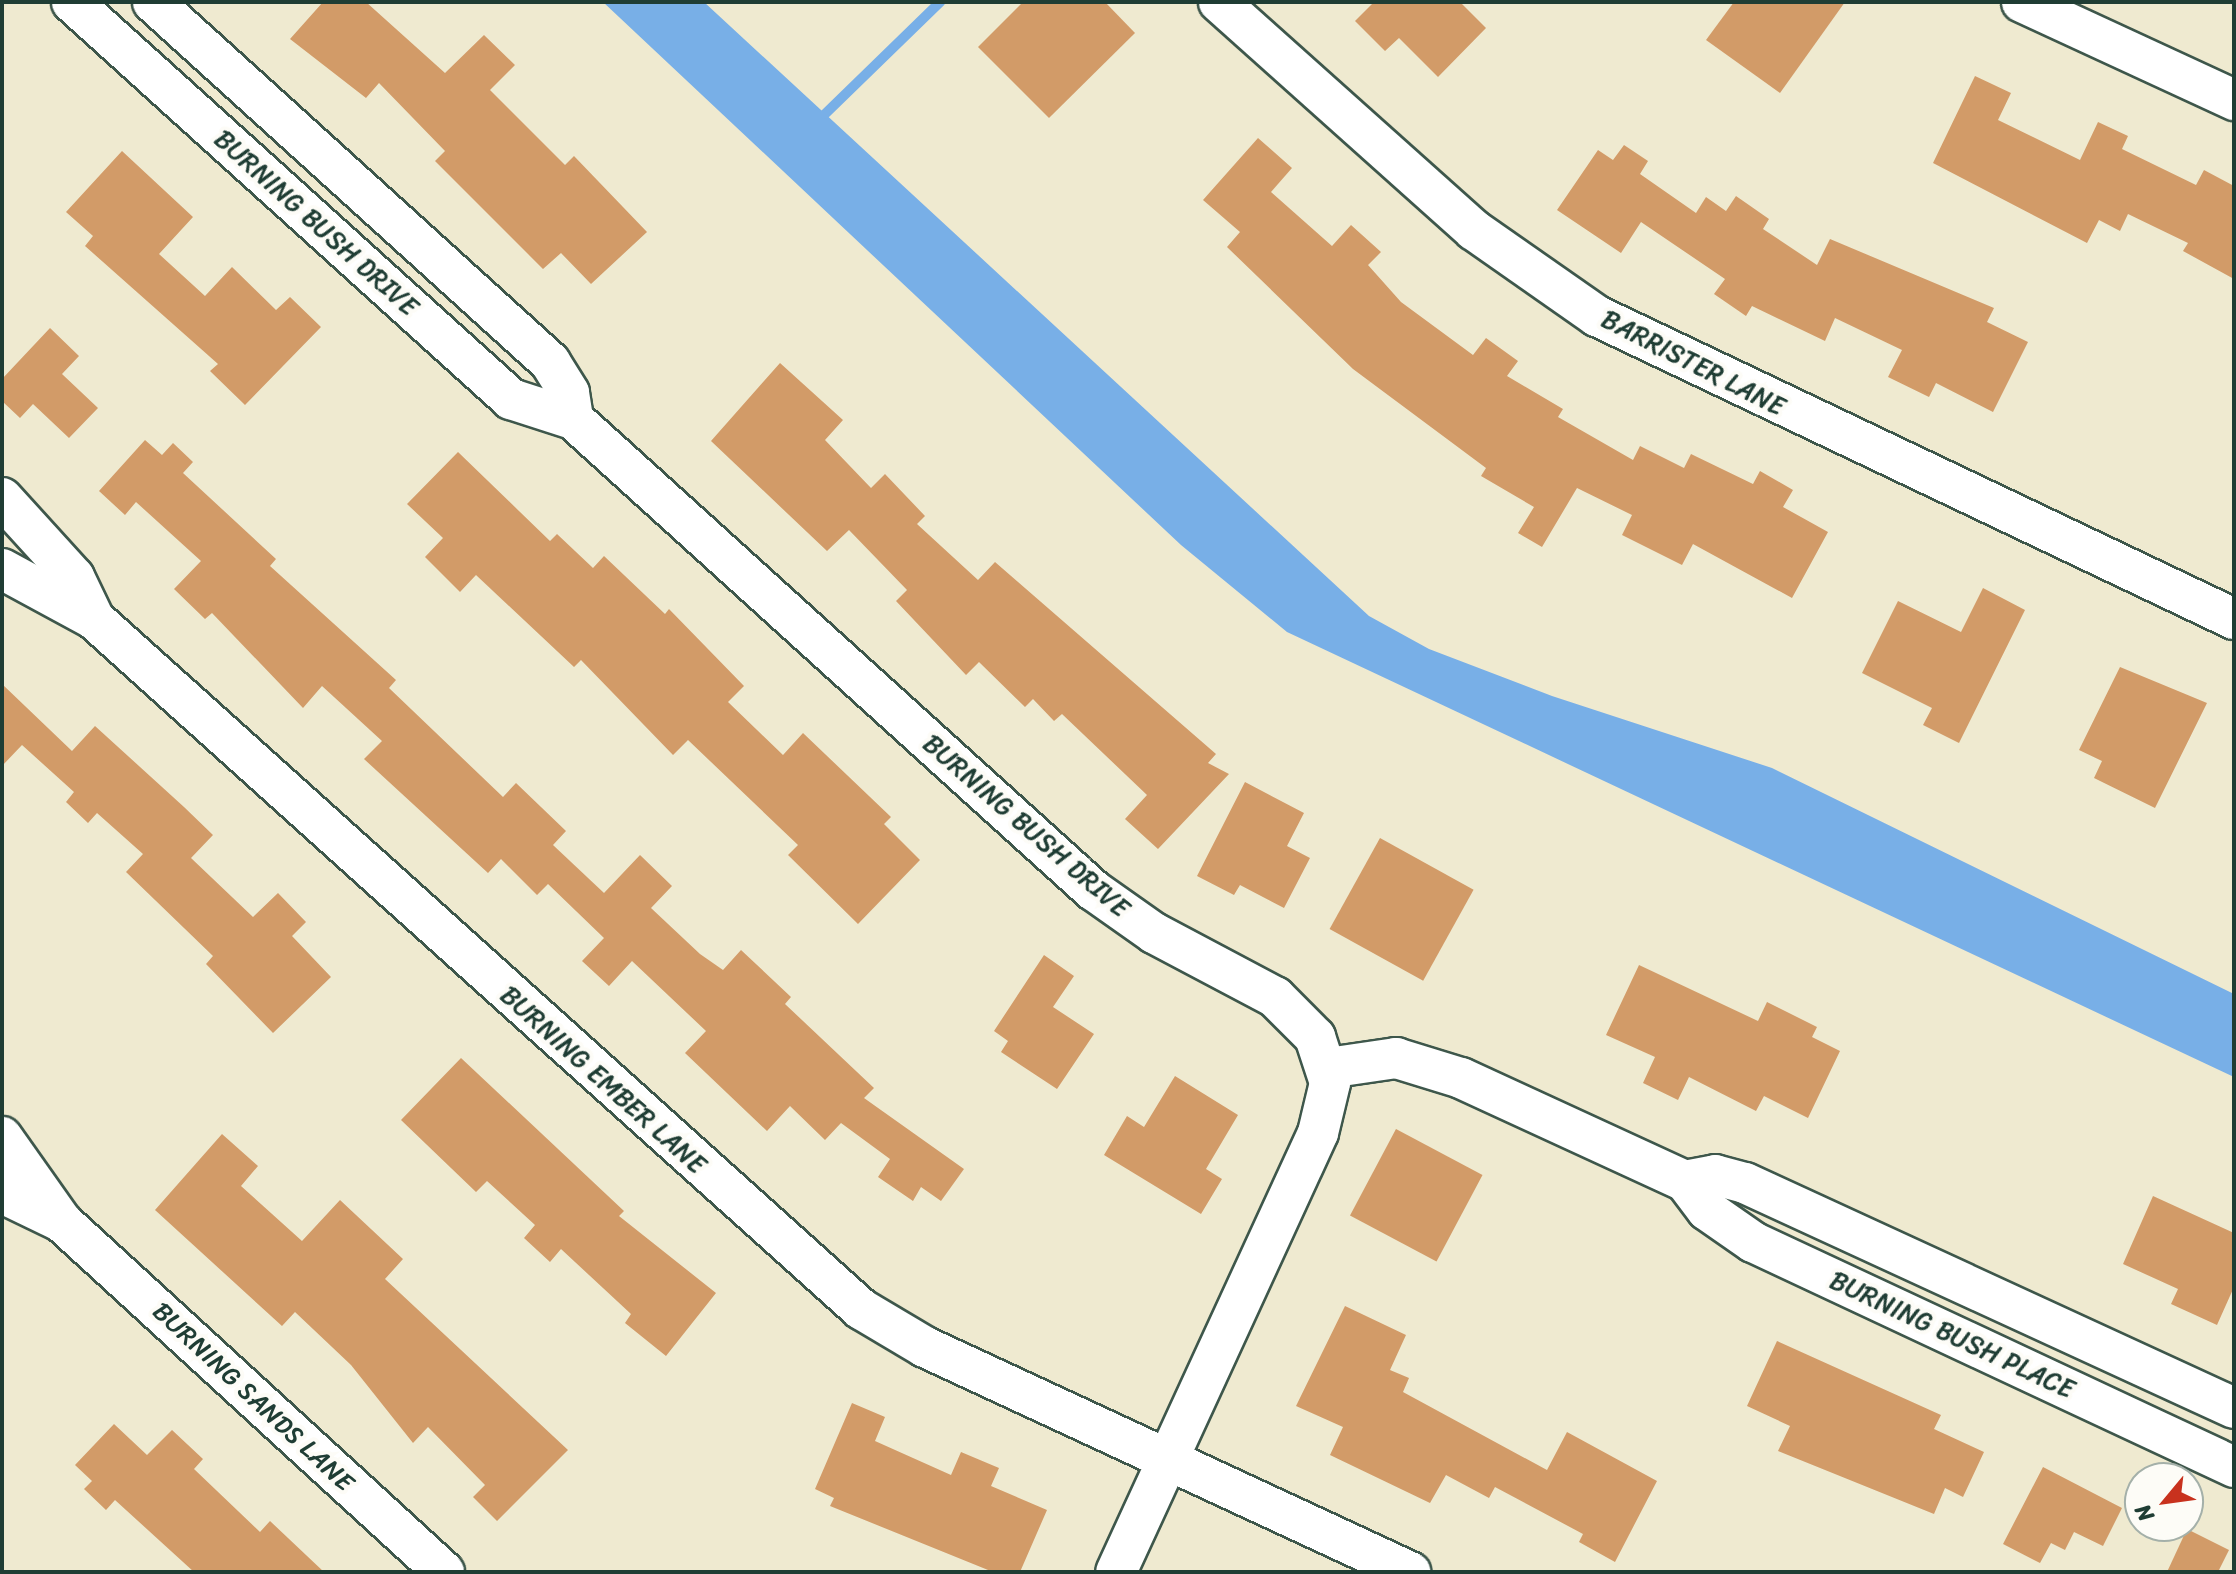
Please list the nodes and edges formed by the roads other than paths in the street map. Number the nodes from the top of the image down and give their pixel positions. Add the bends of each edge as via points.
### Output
1 (72, 2) edge
2 (153, 2) edge
3 (1219, 2) edge
4 (2022, 2) edge
5 (2234, 100) edge
6 (573, 419) junction
7 (2, 498) edge
8 (2, 569) edge
9 (94, 619) junction
10 (2234, 619) edge
11 (1328, 1068) junction
12 (2, 1137) edge
13 (1685, 1181) junction
14 (2, 1193) edge
15 (62, 1222) junction
16 (2234, 1408) edge
17 (1168, 1460) junction
18 (2234, 1467) edge
19 (444, 1572) edge
20 (1116, 1572) edge
21 (1410, 1572) edge

1 - 6 street, BURNING BUSH DRIVE via 511,399
2 - 6 street, BURNING BUSH DRIVE via 550,362 569,393
3 - 10 street, BARRISTER LANE via 1474,230 1597,316
4 - 5 street
6 - 11 street, BURNING BUSH DRIVE via 1093,890 1291,1009
7 - 9 street, BURNING EMBER LANE via 74,577
8 - 9 street, BURNING EMBER LANE
9 - 17 street, BURNING EMBER LANE via 842,1295 925,1347
11 - 13 street, BURNING BUSH PLACE via 1381,1058 1424,1064
11 - 17 street via 1325,1113 1309,1157
12 - 15 street, BURNING SANDS LANE
13 - 16 street, BURNING BUSH PLACE via 1715,1175 1754,1187
13 - 18 street, BURNING BUSH PLACE via 1707,1210 1753,1242
14 - 15 street, BURNING SANDS LANE
15 - 19 street, BURNING SANDS LANE
17 - 20 street
17 - 21 street, BURNING EMBER LANE

